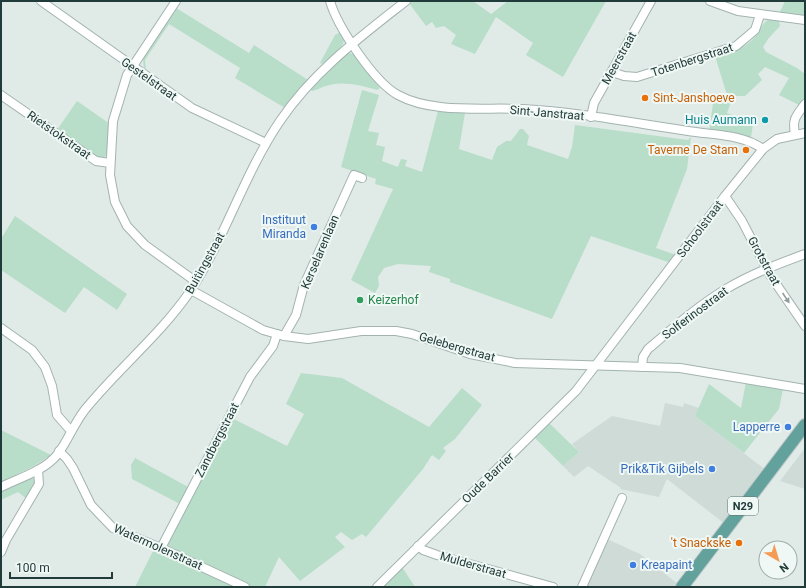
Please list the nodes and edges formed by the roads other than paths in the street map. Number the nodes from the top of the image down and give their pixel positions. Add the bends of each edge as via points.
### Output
1 (41, 1) edge
2 (176, 1) edge
3 (330, 1) edge
4 (406, 1) edge
5 (651, 1) edge
6 (710, 1) edge
7 (760, 15) junction
8 (805, 20) edge
9 (353, 43) junction
10 (132, 68) junction
11 (612, 72) junction
12 (1, 95) edge
13 (805, 104) edge
14 (591, 117) junction
15 (805, 133) edge
16 (795, 134) junction
17 (266, 143) junction
18 (763, 149) junction
19 (110, 163) junction
20 (362, 178) dead end
21 (725, 196) junction
22 (805, 254) edge
23 (767, 269) junction
24 (196, 281) junction
25 (191, 290) junction
26 (805, 326) edge
27 (1, 328) edge
28 (281, 335) junction
29 (594, 365) junction
30 (642, 367) junction
31 (805, 389) edge
32 (805, 425) edge
33 (71, 431) junction
34 (805, 437) edge
35 (59, 452) junction
36 (38, 470) junction
37 (1, 487) edge
38 (622, 498) dead end
39 (418, 546) junction
40 (161, 548) junction
41 (1, 552) edge
42 (245, 587) edge
43 (376, 587) edge
44 (553, 587) edge
45 (582, 587) edge
46 (682, 587) edge
47 (690, 587) edge

1 - 10 street, Gestelstraat
2 - 10 street
3 - 9 street, Sint-Janstraat via 334,14
4 - 9 street, Buitingstraat
5 - 11 street, Meerstraat
6 - 7 street via 724,7
7 - 8 street
7 - 11 street, Totenbergstraat via 755,30 736,46 637,77
9 - 14 street, Sint-Janstraat via 372,73 384,86 398,95 456,109 524,109
9 - 17 street, Buitingstraat via 316,76
10 - 17 street, Gestelstraat via 192,108
10 - 19 street via 127,75 114,121
11 - 14 street, Meerstraat via 594,104
12 - 19 street, Rietstokstraat via 96,161
13 - 16 street via 794,118
14 - 18 street, Sint-Janstraat via 747,140
15 - 16 street
16 - 18 street, Schoolstraat via 777,139
17 - 24 street, Buitingstraat
18 - 21 street, Schoolstraat
19 - 24 street via 115,202 127,226 145,245
20 - 28 street, Kerselarenlaan via 354,175 304,285 296,315
21 - 23 street, Grotstraat via 737,212
21 - 29 street, Schoolstraat
22 - 23 street, Solferinostraat
23 -> 26 street, Grotstraat
23 - 30 street, Solferinostraat via 727,288 699,307 648,349
24 - 25 street, Buitingstraat
25 - 28 street, Gelebergstraat via 263,330
25 - 33 street, Buitingstraat via 164,325 87,407
27 - 33 street via 23,342 39,358 49,375 57,415
28 - 29 street, Gelebergstraat via 308,339 361,331 396,331 470,354 515,363
28 - 40 street, Zandbergstraat via 246,384
29 - 30 street, Gelebergstraat
29 - 39 street, Oude Barrier via 576,391 556,412
30 - 31 street, Gelebergstraat via 680,368
32 - 46 main road, N29
33 - 35 street, Buitingstraat
34 - 47 main road, N29
35 - 36 street, Buitingstraat
35 - 40 street, Watermolenstraat via 70,463 91,505 111,526 119,532
36 - 37 street, Buitingstraat
36 - 41 street via 39,484
38 - 45 street
39 - 43 street, Oude Barrier
39 - 44 street, Mulderstraat via 437,555
40 - 42 street, Watermolenstraat

